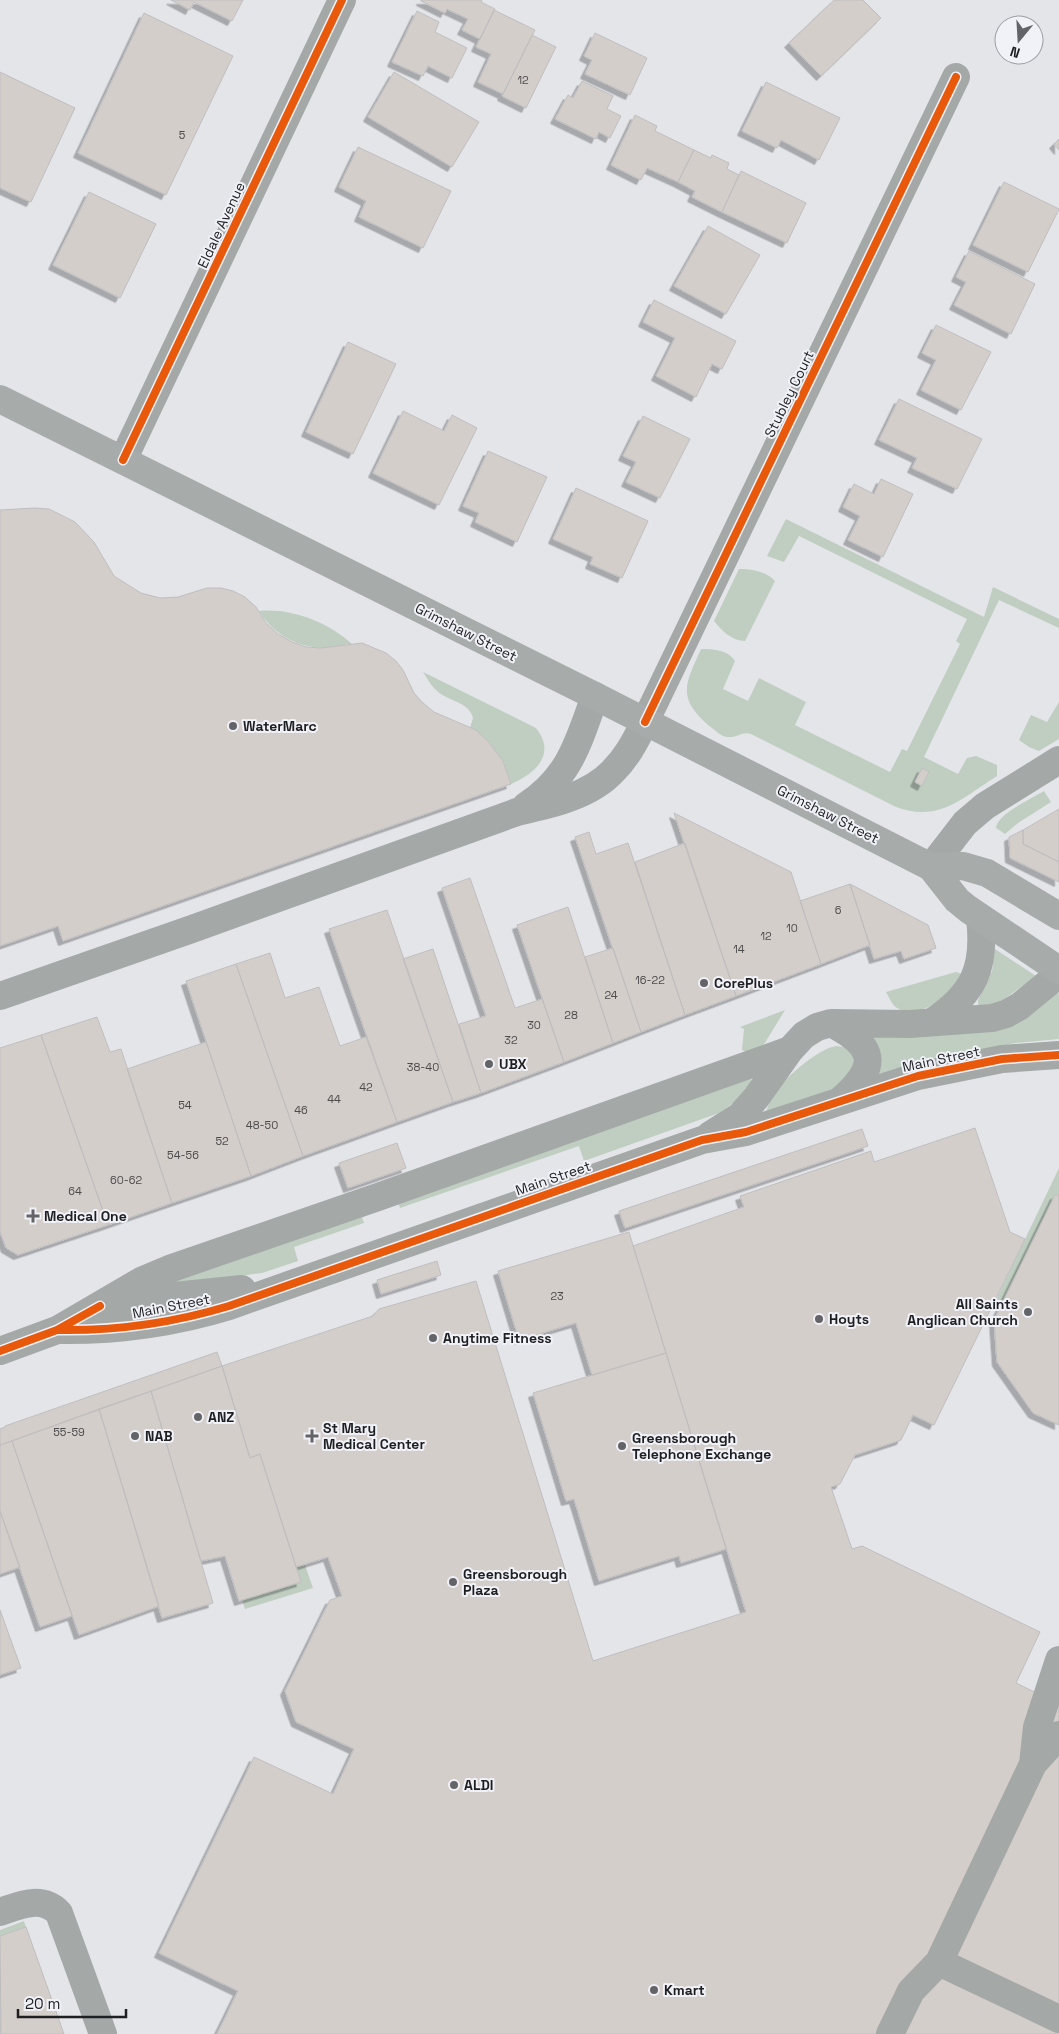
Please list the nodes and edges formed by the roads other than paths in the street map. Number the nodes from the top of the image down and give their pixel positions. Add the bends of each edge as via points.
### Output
1 (342, 0) edge
2 (956, 76) dead end
3 (0, 399) edge
4 (123, 460) junction
5 (595, 696) junction
6 (645, 722) junction
7 (1059, 760) edge
8 (517, 812) junction
9 (932, 867) junction
10 (1059, 916) edge
11 (980, 918) junction
12 (1059, 970) edge
13 (1059, 974) edge
14 (0, 996) edge
15 (932, 1022) junction
16 (830, 1023) junction
17 (790, 1050) junction
18 (1059, 1055) edge
19 (840, 1100) junction
20 (702, 1140) junction
21 (291, 1283) junction
22 (100, 1306) junction
23 (57, 1330) junction
24 (0, 1351) edge
25 (1059, 1660) edge
26 (1059, 1735) edge
27 (1033, 1764) junction
28 (0, 1912) edge
29 (940, 1962) junction
30 (1059, 2019) edge
31 (103, 2034) edge
32 (890, 2034) edge

1 - 4 street, Eldale Avenue
2 - 6 street, Stubley Court
3 - 4 main road, Grimshaw Street
4 - 5 main road, Grimshaw Street
5 - 6 main road, Grimshaw Street
5 - 8 street via 576,746 558,779
6 - 8 street, Stubley Court via 621,763 602,781 568,798
6 - 9 main road, Grimshaw Street
7 - 9 street via 984,806 965,824
8 - 14 street
9 - 10 main road, Grimshaw Street via 963,866 987,873
9 - 11 main road, Grimshaw Street via 957,900
11 - 12 main road, Grimshaw Street
11 - 15 street via 982,955 974,980 957,1003
13 - 15 street, Main Street via 1006,1014 985,1020
15 - 16 street, Main Street
16 - 17 street, Main Street via 811,1031
16 - 19 street via 857,1041 868,1061 860,1082
17 - 20 street via 751,1104 733,1121
17 - 22 street, Main Street via 172,1268 141,1281
18 - 19 street, Main Street via 1016,1057 966,1066 918,1076
19 - 20 street, Main Street via 746,1132
20 - 21 street, Main Street
21 - 22 street via 143,1298
21 - 23 street, Main Street via 229,1306 175,1320 110,1330
22 - 23 street, Main Street
23 - 24 street, Main Street
25 - 27 street via 1037,1727
26 - 27 street
27 - 29 street
28 - 31 street via 37,1902 52,1906 59,1913
29 - 30 street
29 - 32 street via 911,1991

